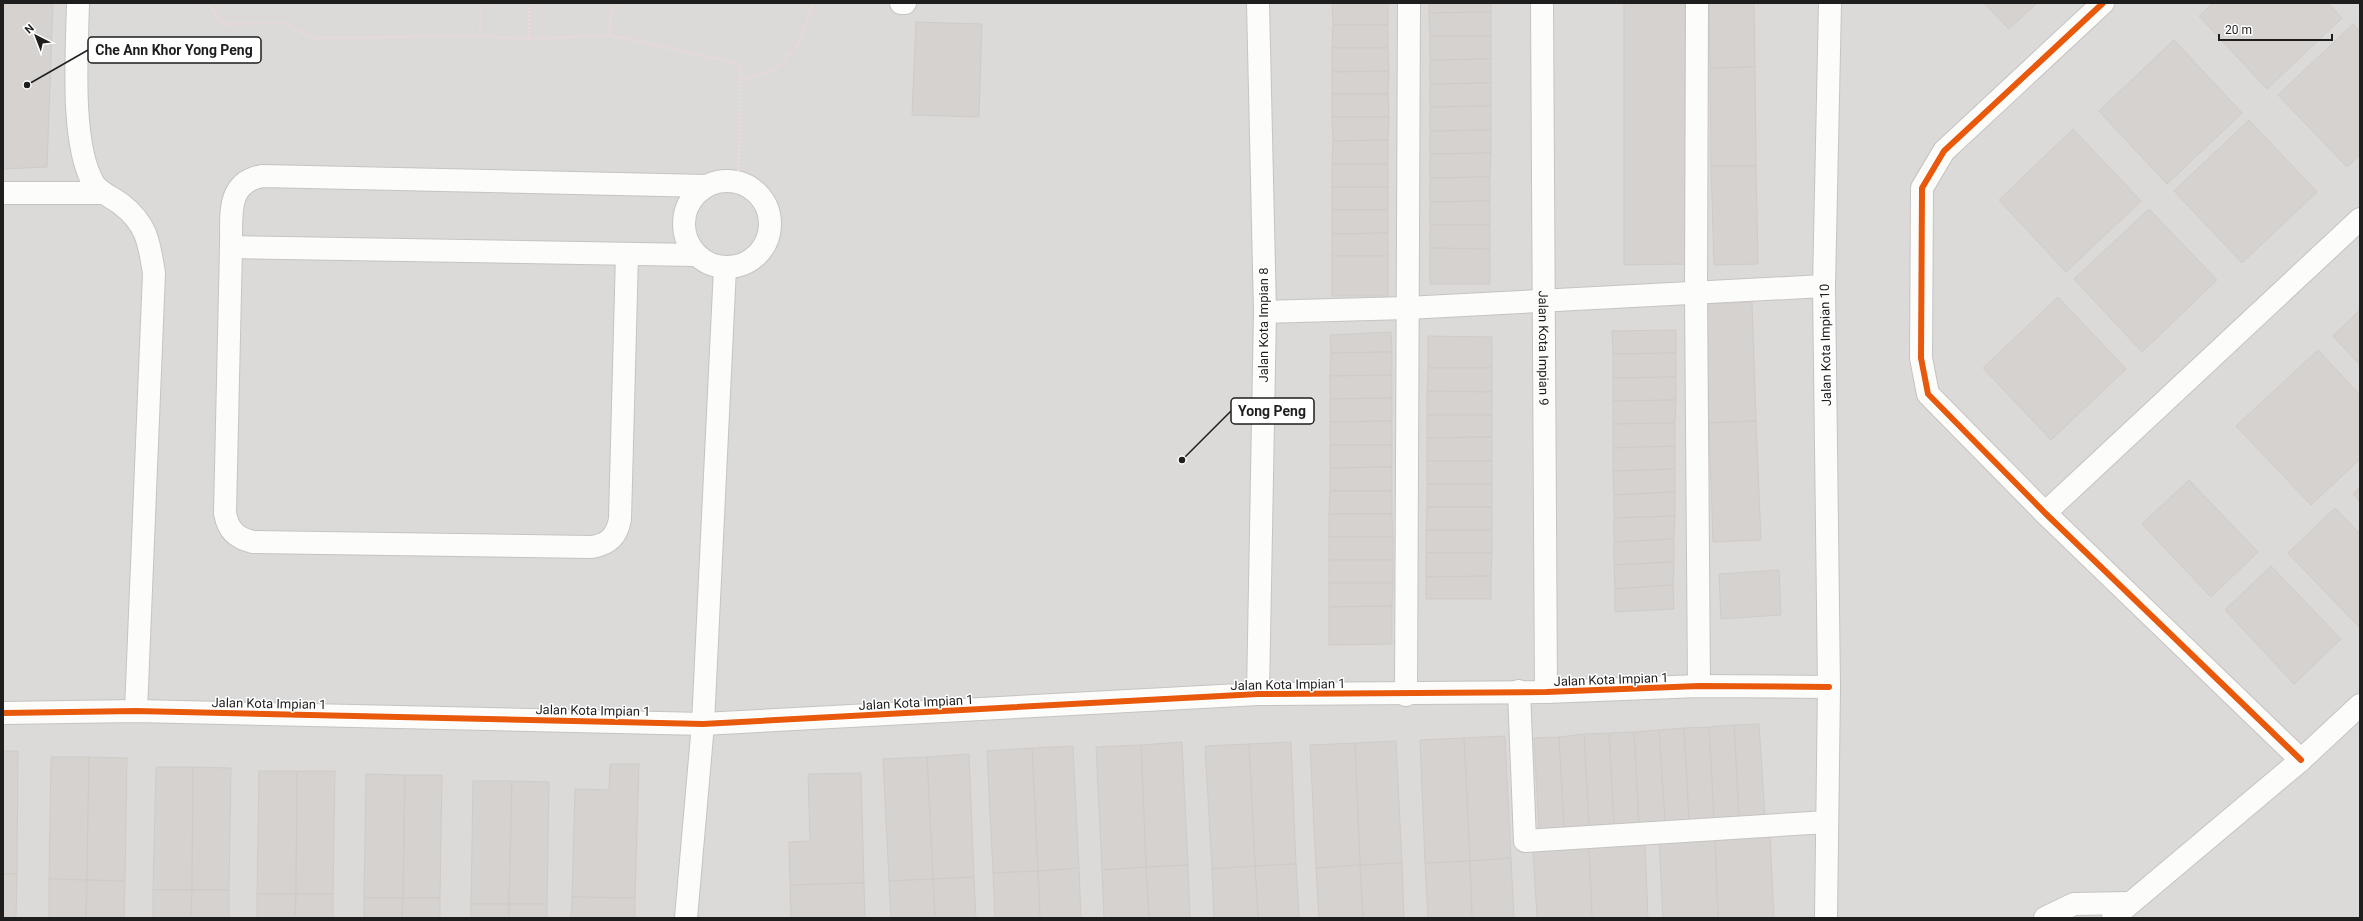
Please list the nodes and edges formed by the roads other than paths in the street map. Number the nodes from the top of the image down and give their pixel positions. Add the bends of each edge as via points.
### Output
1 (78, 3) edge
2 (901, 3) edge
3 (905, 3) edge
4 (1258, 3) edge
5 (1409, 3) edge
6 (1542, 3) edge
7 (1697, 3) edge
8 (1830, 3) edge
9 (2104, 3) edge
10 (706, 186) junction
11 (3, 193) edge
12 (103, 193) junction
13 (2360, 219) edge
14 (231, 246) junction
15 (627, 254) junction
16 (696, 255) junction
17 (725, 268) junction
18 (1824, 286) junction
19 (1696, 293) junction
20 (1543, 300) junction
21 (1407, 308) junction
22 (1265, 312) junction
23 (2045, 513) junction
24 (1699, 686) junction
25 (1829, 687) junction
26 (1519, 691) junction
27 (1546, 692) junction
28 (1258, 694) junction
29 (1406, 695) junction
30 (2360, 705) edge
31 (136, 711) junction
32 (3, 713) edge
33 (703, 724) junction
34 (2300, 760) junction
35 (1827, 822) junction
36 (2121, 911) edge
37 (686, 918) edge
38 (1826, 918) edge
39 (2045, 918) edge

1 - 12 street via 80,145 84,164 95,185
2 - 3 street
4 - 22 street, Jalan Kota Impian 8
5 - 21 street
6 - 20 street, Jalan Kota Impian 9
7 - 19 street
8 - 18 street, Jalan Kota Impian 10
9 - 23 street via 1944,151 1922,188 1921,358 1928,394
10 - 14 street via 262,176 251,178 241,184 235,193
10 - 16 street via 694,196 686,210 684,226 687,242
10 - 17 street via 722,181 738,182 752,188 764,200 770,214 770,230 765,246 755,258 740,266
11 - 12 street
12 - 31 street via 121,204 141,223 148,239 154,272
13 - 23 street
14 - 15 street
14 - 15 street via 225,513 227,524 233,533 253,542 592,547 612,539 618,530 620,520
15 - 16 street
16 - 17 street via 709,264
17 - 33 street
18 - 19 street
18 - 25 street, Jalan Kota Impian 10
19 - 20 street
19 - 24 street
20 - 21 street
20 - 27 street, Jalan Kota Impian 9
21 - 22 street
21 - 29 street
22 - 28 street, Jalan Kota Impian 8
23 - 34 street
24 - 25 street, Jalan Kota Impian 1
24 - 27 street, Jalan Kota Impian 1
25 - 35 street, Jalan Kota Impian 10
26 - 27 street, Jalan Kota Impian 1
26 - 29 street, Jalan Kota Impian 1
26 - 35 street via 1525,842
28 - 29 street, Jalan Kota Impian 1
28 - 33 street, Jalan Kota Impian 1
30 - 34 street
31 - 32 street, Jalan Kota Impian 1
31 - 33 street, Jalan Kota Impian 1
33 - 37 street
34 - 36 street
35 - 38 street, Jalan Kota Impian 10
36 - 39 street via 2074,904

